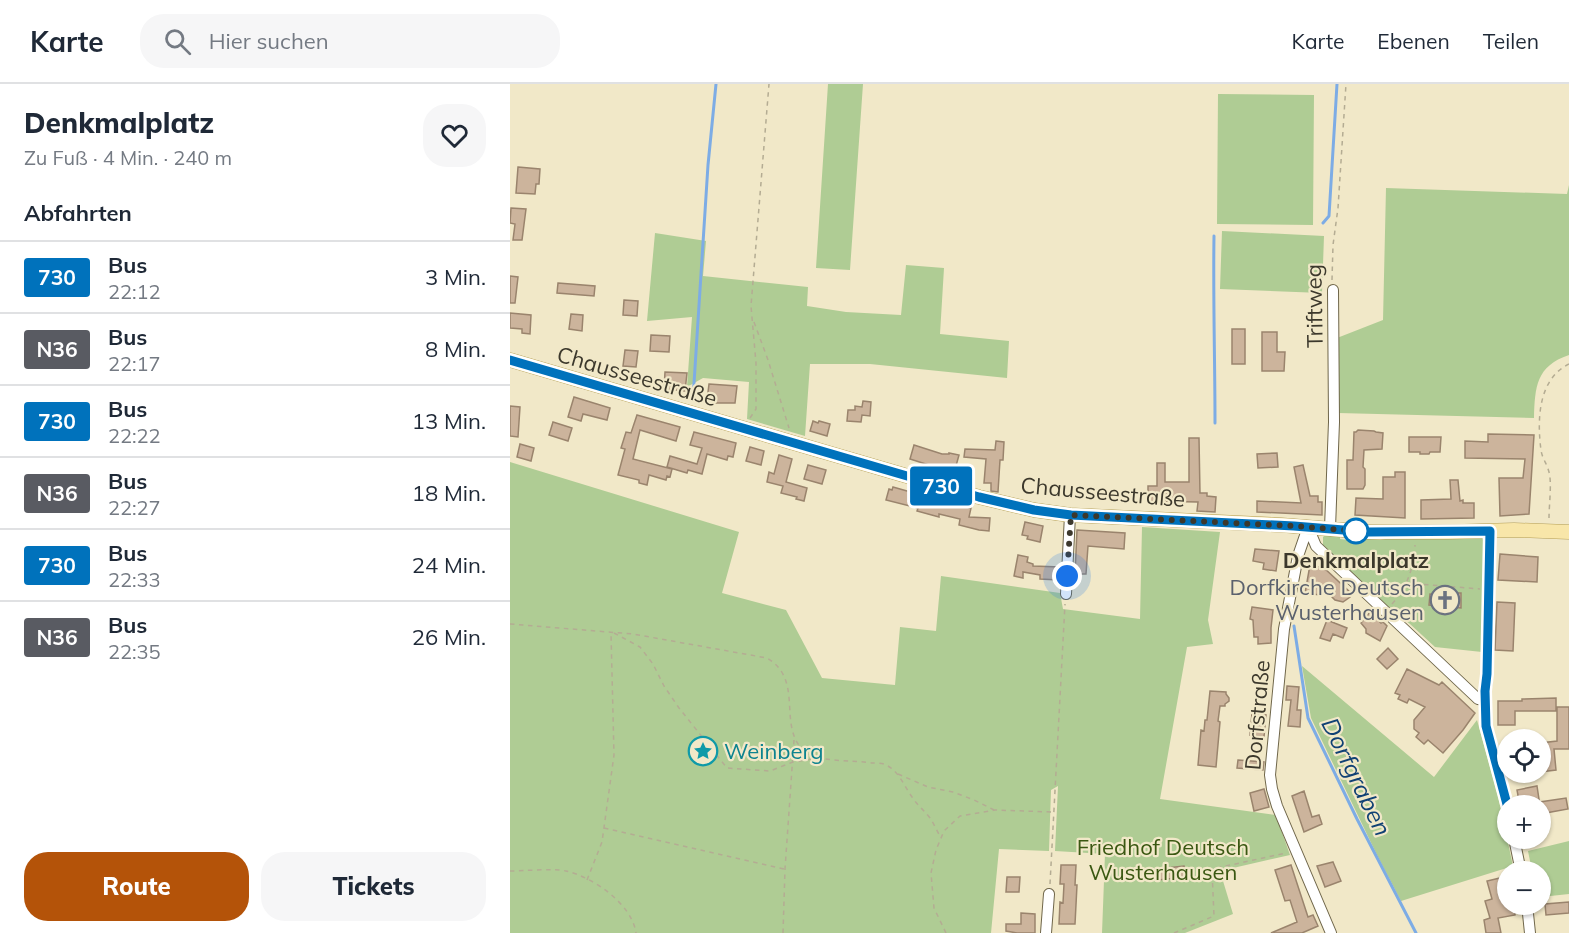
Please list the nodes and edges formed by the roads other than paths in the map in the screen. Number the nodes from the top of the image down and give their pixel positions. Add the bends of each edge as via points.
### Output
1 (1333, 290) road end
2 (510, 360) edge
3 (1071, 515) junction
4 (1308, 527) junction
5 (1330, 528) junction
6 (1490, 531) junction
7 (1569, 532) edge
8 (1066, 594) road end
9 (1485, 700) junction
10 (1505, 795) edge
11 (1049, 894) road end
12 (1528, 915) edge
13 (1046, 933) edge
14 (1331, 933) edge
15 (1530, 933) edge

1 - 5 street, Triftweg
2 - 3 main road, Chausseestraße via 979,497
3 - 4 main road, Chausseestraße
3 - 8 street
4 - 5 main road, Chausseestraße
4 - 9 street via 1317,546 1478,699
4 - 14 street, Dorfstraße via 1298,556 1284,629 1270,775 1277,806
5 - 6 main road, Chausseestraße via 1368,532
6 - 7 main road, Chausseestraße
6 - 9 street
9 - 10 street via 1486,726
11 - 13 street
12 - 15 street

